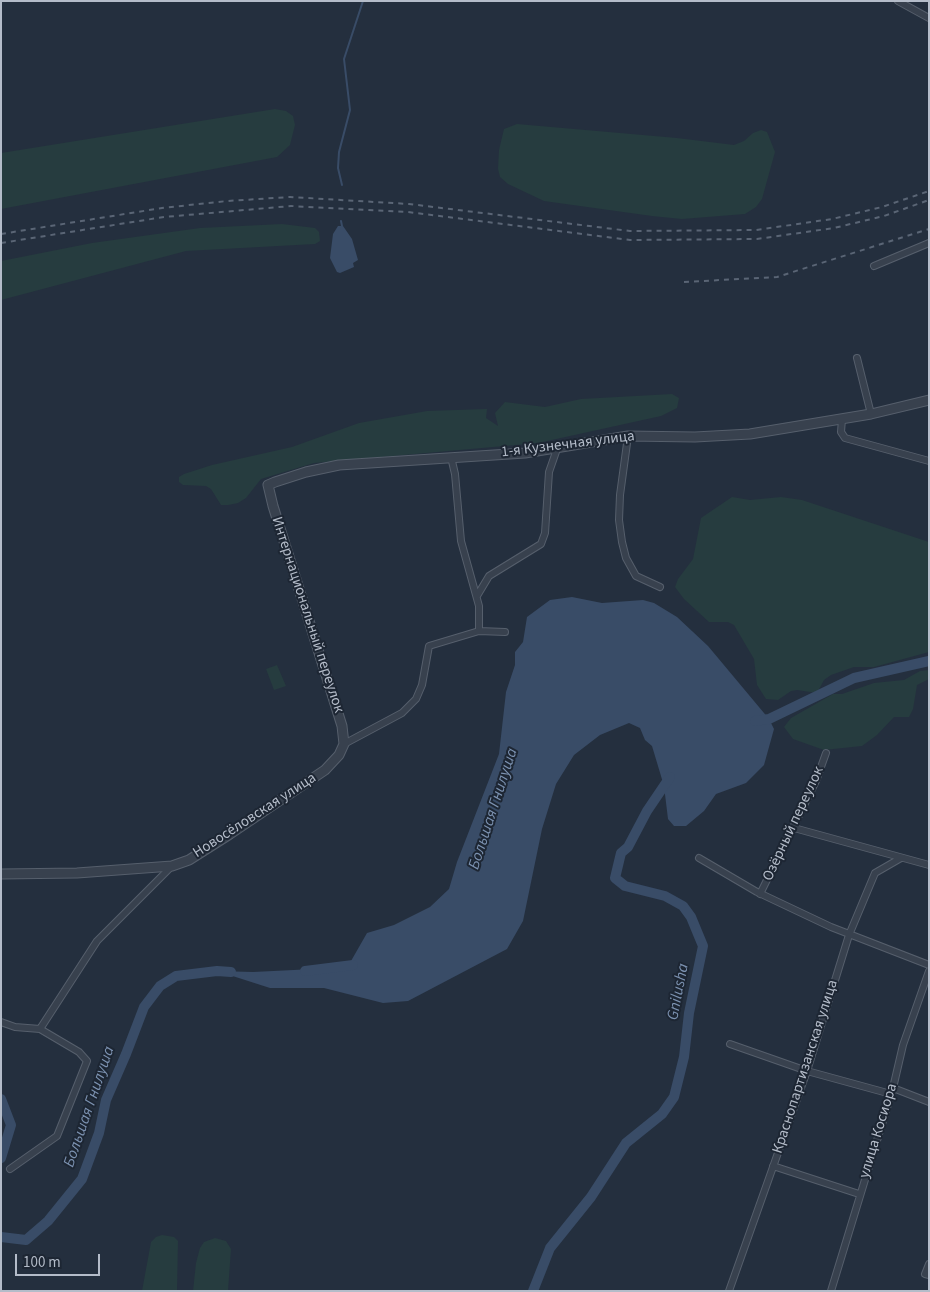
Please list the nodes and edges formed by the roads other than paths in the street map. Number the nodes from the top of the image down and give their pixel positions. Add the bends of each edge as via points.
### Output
1 (898, 1) edge
2 (929, 18) edge
3 (929, 243) edge
4 (874, 266) dead end
5 (857, 358) dead end
6 (929, 400) edge
7 (871, 414) junction
8 (842, 419) junction
9 (628, 436) junction
10 (557, 449) junction
11 (451, 457) junction
12 (929, 461) edge
13 (268, 485) joint
14 (660, 587) dead end
15 (477, 596) junction
16 (479, 631) junction
17 (505, 632) dead end
18 (344, 744) junction
19 (826, 753) dead end
20 (794, 828) junction
21 (699, 858) dead end
22 (901, 858) junction
23 (929, 865) edge
24 (172, 866) junction
25 (1, 874) edge
26 (760, 894) junction
27 (849, 935) junction
28 (929, 965) edge
29 (929, 971) edge
30 (1, 1022) edge
31 (40, 1029) junction
32 (730, 1044) dead end
33 (807, 1070) junction
34 (892, 1091) junction
35 (929, 1102) edge
36 (773, 1166) junction
37 (10, 1169) dead end
38 (859, 1194) junction
39 (929, 1264) edge
40 (929, 1276) edge
41 (729, 1291) edge
42 (831, 1291) edge

1 - 2 street
3 - 4 street
5 - 7 street
6 - 7 street, 1-я Кузнечная улица
7 - 8 street, 1-я Кузнечная улица
8 - 9 street, 1-я Кузнечная улица via 721,436
8 - 12 street via 841,432 845,438
9 - 10 street, 1-я Кузнечная улица
9 - 14 street via 620,495 622,542 636,576
10 - 11 street, 1-я Кузнечная улица
10 - 15 street via 549,472 545,533 541,544 488,576
11 - 13 street, 1-я Кузнечная улица via 340,464 286,477
11 - 15 street via 461,541
13 - 18 street, Интернациональный переулок via 334,696
15 - 16 street
16 - 17 street, Новосёловская улица
16 - 18 street, Новосёловская улица via 429,646 416,699 402,712
18 - 24 street, Новосёловская улица via 325,770 222,840
19 - 20 street, Озёрный переулок
20 - 22 street
20 - 26 street, Озёрный переулок
21 - 26 street
22 - 23 street
22 - 27 street, Краснопартизанская улица via 875,874
24 - 25 street via 77,873
24 - 31 street, Новосёловская улица via 97,940
26 - 27 street
27 - 28 street
27 - 33 street, Краснопартизанская улица
29 - 34 street, улица Косиора via 903,1045
30 - 31 street
31 - 37 street via 79,1052 87,1061 57,1136
32 - 33 street
33 - 34 street
33 - 36 street, Краснопартизанская улица
34 - 35 street
34 - 38 street, улица Косиора
36 - 38 street
36 - 41 street, Краснопартизанская улица
38 - 42 street, улица Косиора
39 - 40 street via 925,1274

